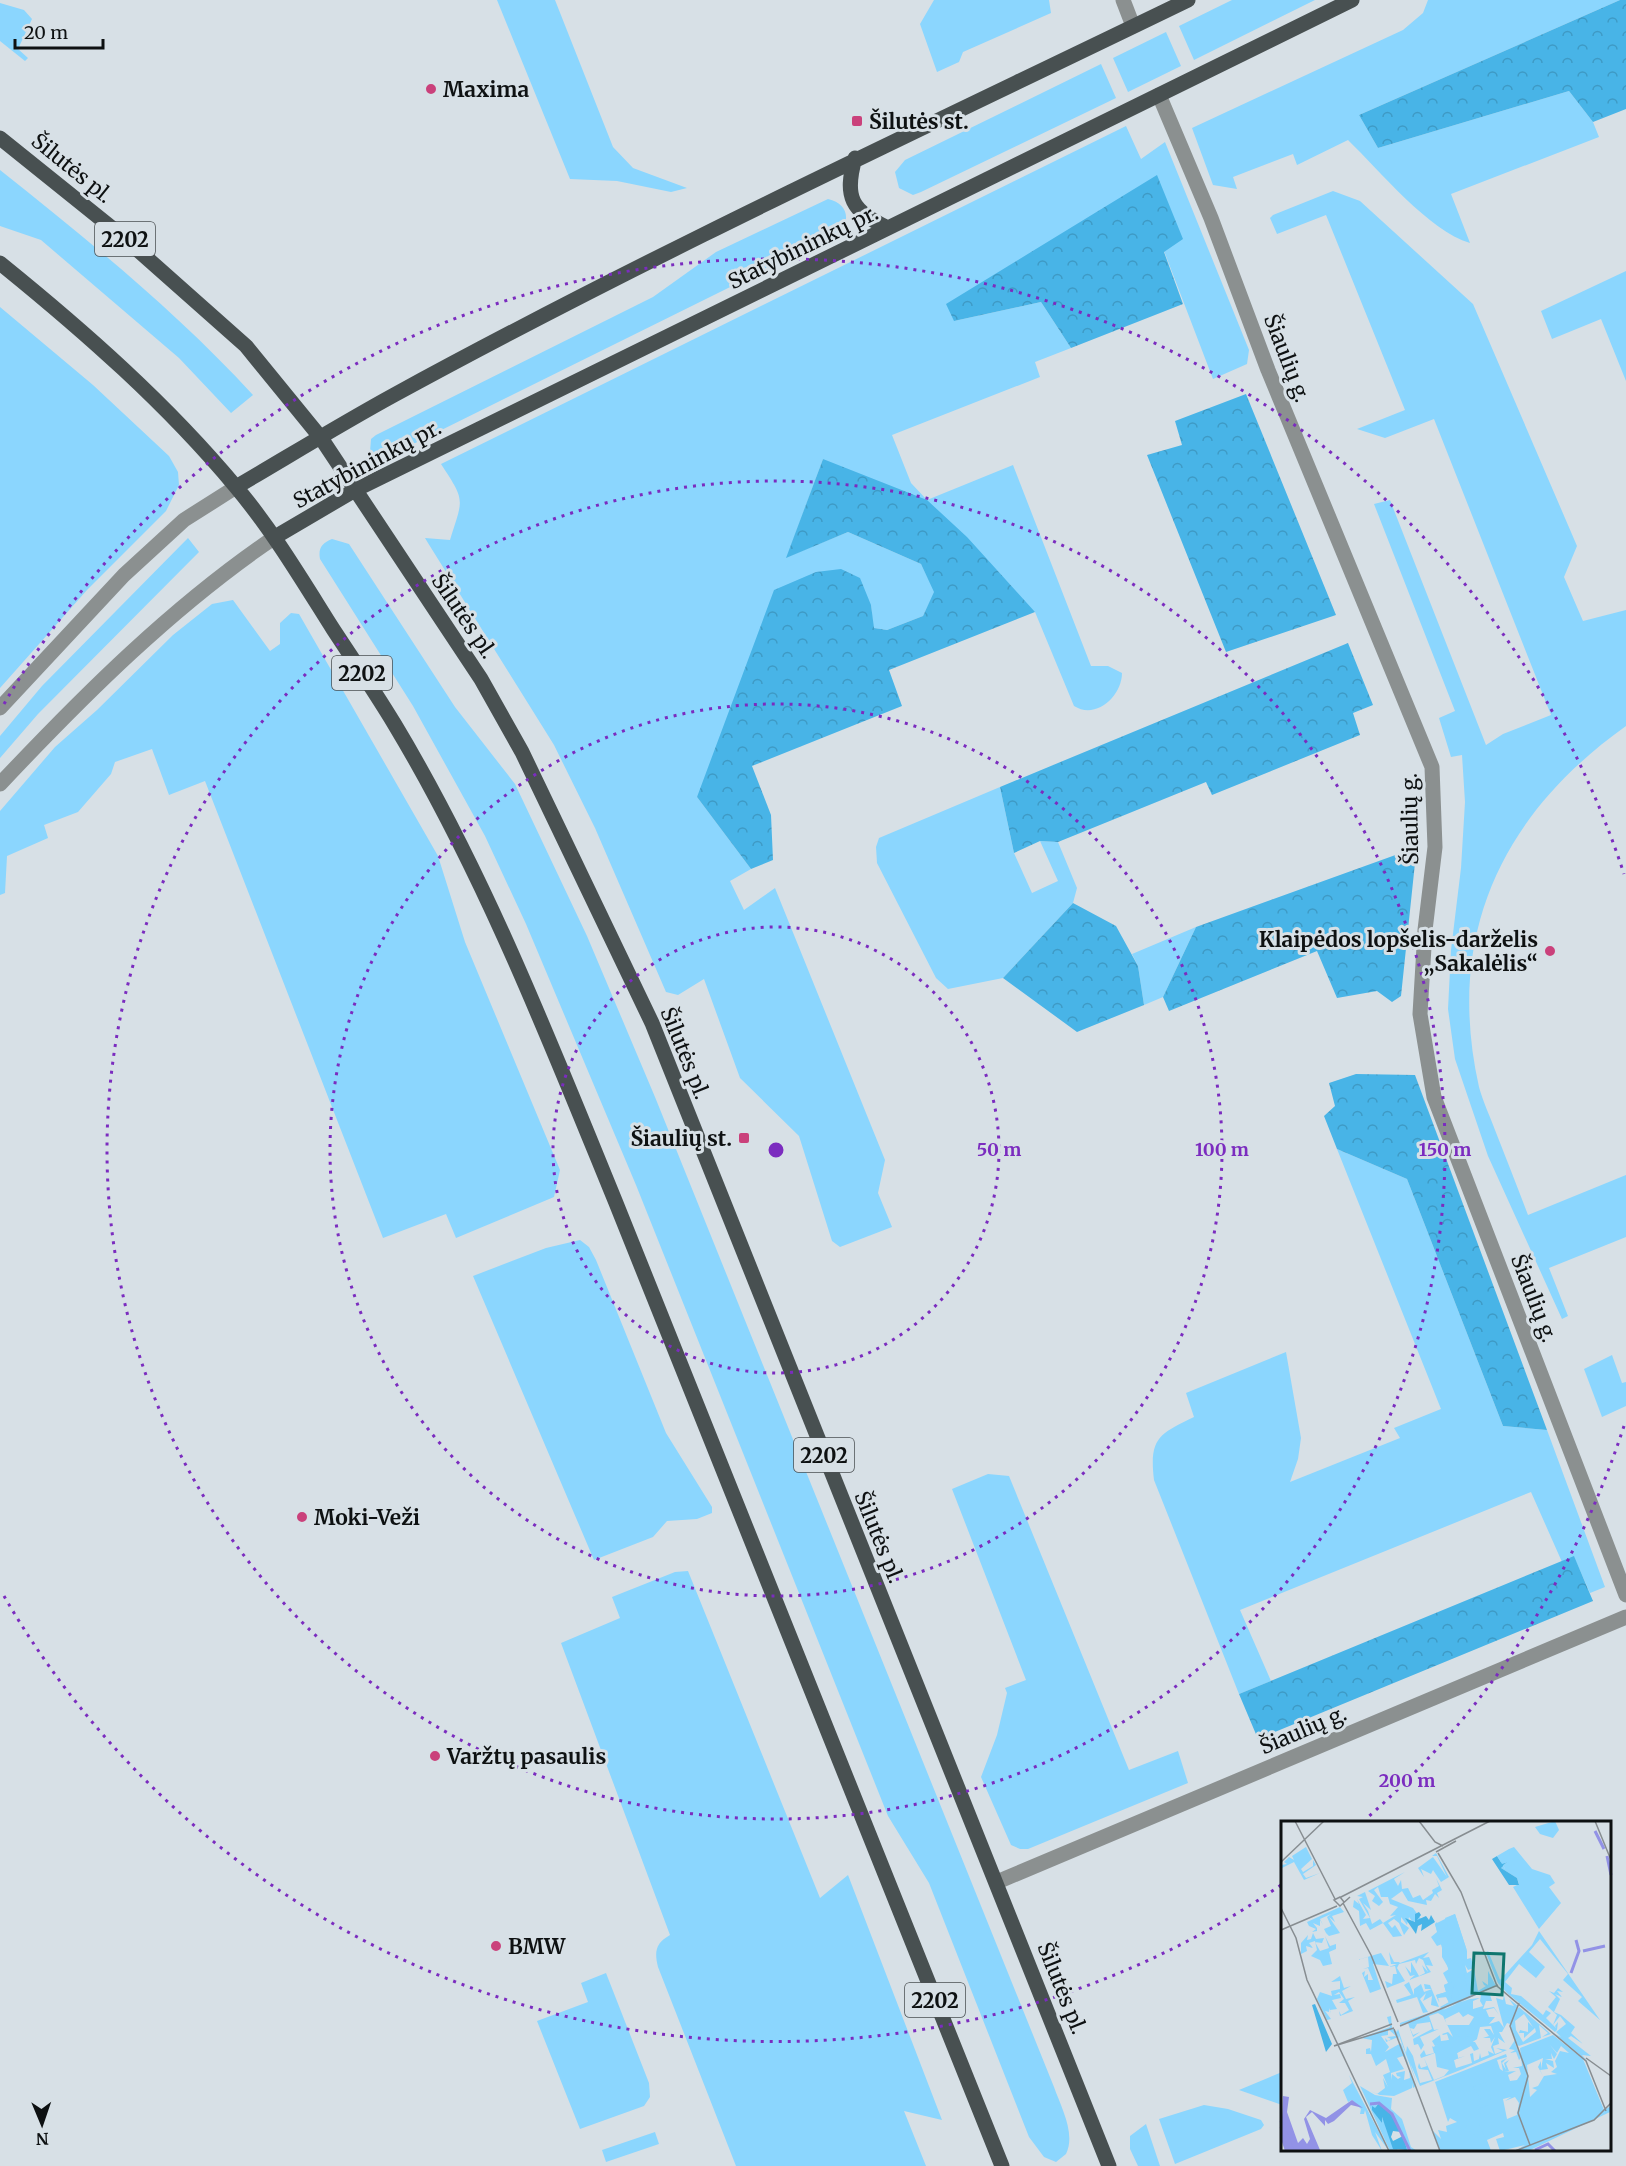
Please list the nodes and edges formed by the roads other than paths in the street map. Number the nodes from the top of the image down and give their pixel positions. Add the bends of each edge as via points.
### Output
1 (1123, 0) edge
2 (1188, 0) edge
3 (1352, 0) edge
4 (1133, 26) junction
5 (1159, 95) junction
6 (0, 138) edge
7 (855, 158) junction
8 (888, 228) junction
9 (0, 263) edge
10 (321, 438) junction
11 (236, 486) junction
12 (355, 490) junction
13 (275, 537) junction
14 (0, 708) edge
15 (0, 784) edge
16 (1626, 1595) edge
17 (1626, 1617) edge
18 (997, 1882) junction
19 (1002, 2166) edge
20 (1110, 2166) edge

1 - 4 street
2 - 4 main road, Statybininkų pr.
3 - 5 main road, Statybininkų pr.
4 - 7 main road, Statybininkų pr.
5 - 8 main road, Statybininkų pr.
5 - 16 street, Šiaulių g. via 1432,767 1436,847 1425,930 1420,1014 1434,1097
6 - 10 main road, Šilutės pl. / 2202 via 122,236 246,346
7 - 8 main road via 849,182 853,203 866,218
7 - 10 main road, Statybininkų pr. via 392,396
8 - 12 main road, Statybininkų pr.
9 - 11 main road, 2202 via 48,301 156,400
10 - 11 main road, Statybininkų pr.
10 - 12 main road, Šilutės pl. / 2202
11 - 13 main road, 2202
11 - 14 street via 184,520 124,575
12 - 13 main road, Statybininkų pr.
12 - 18 main road, Šilutės pl. / 2202 via 481,679 522,752 652,1023
13 - 15 street via 222,573 69,710
13 - 19 main road, 2202 via 396,726 492,914 612,1192
17 - 18 street, Šiaulių g.
18 - 20 main road, Šilutės pl. / 2202

